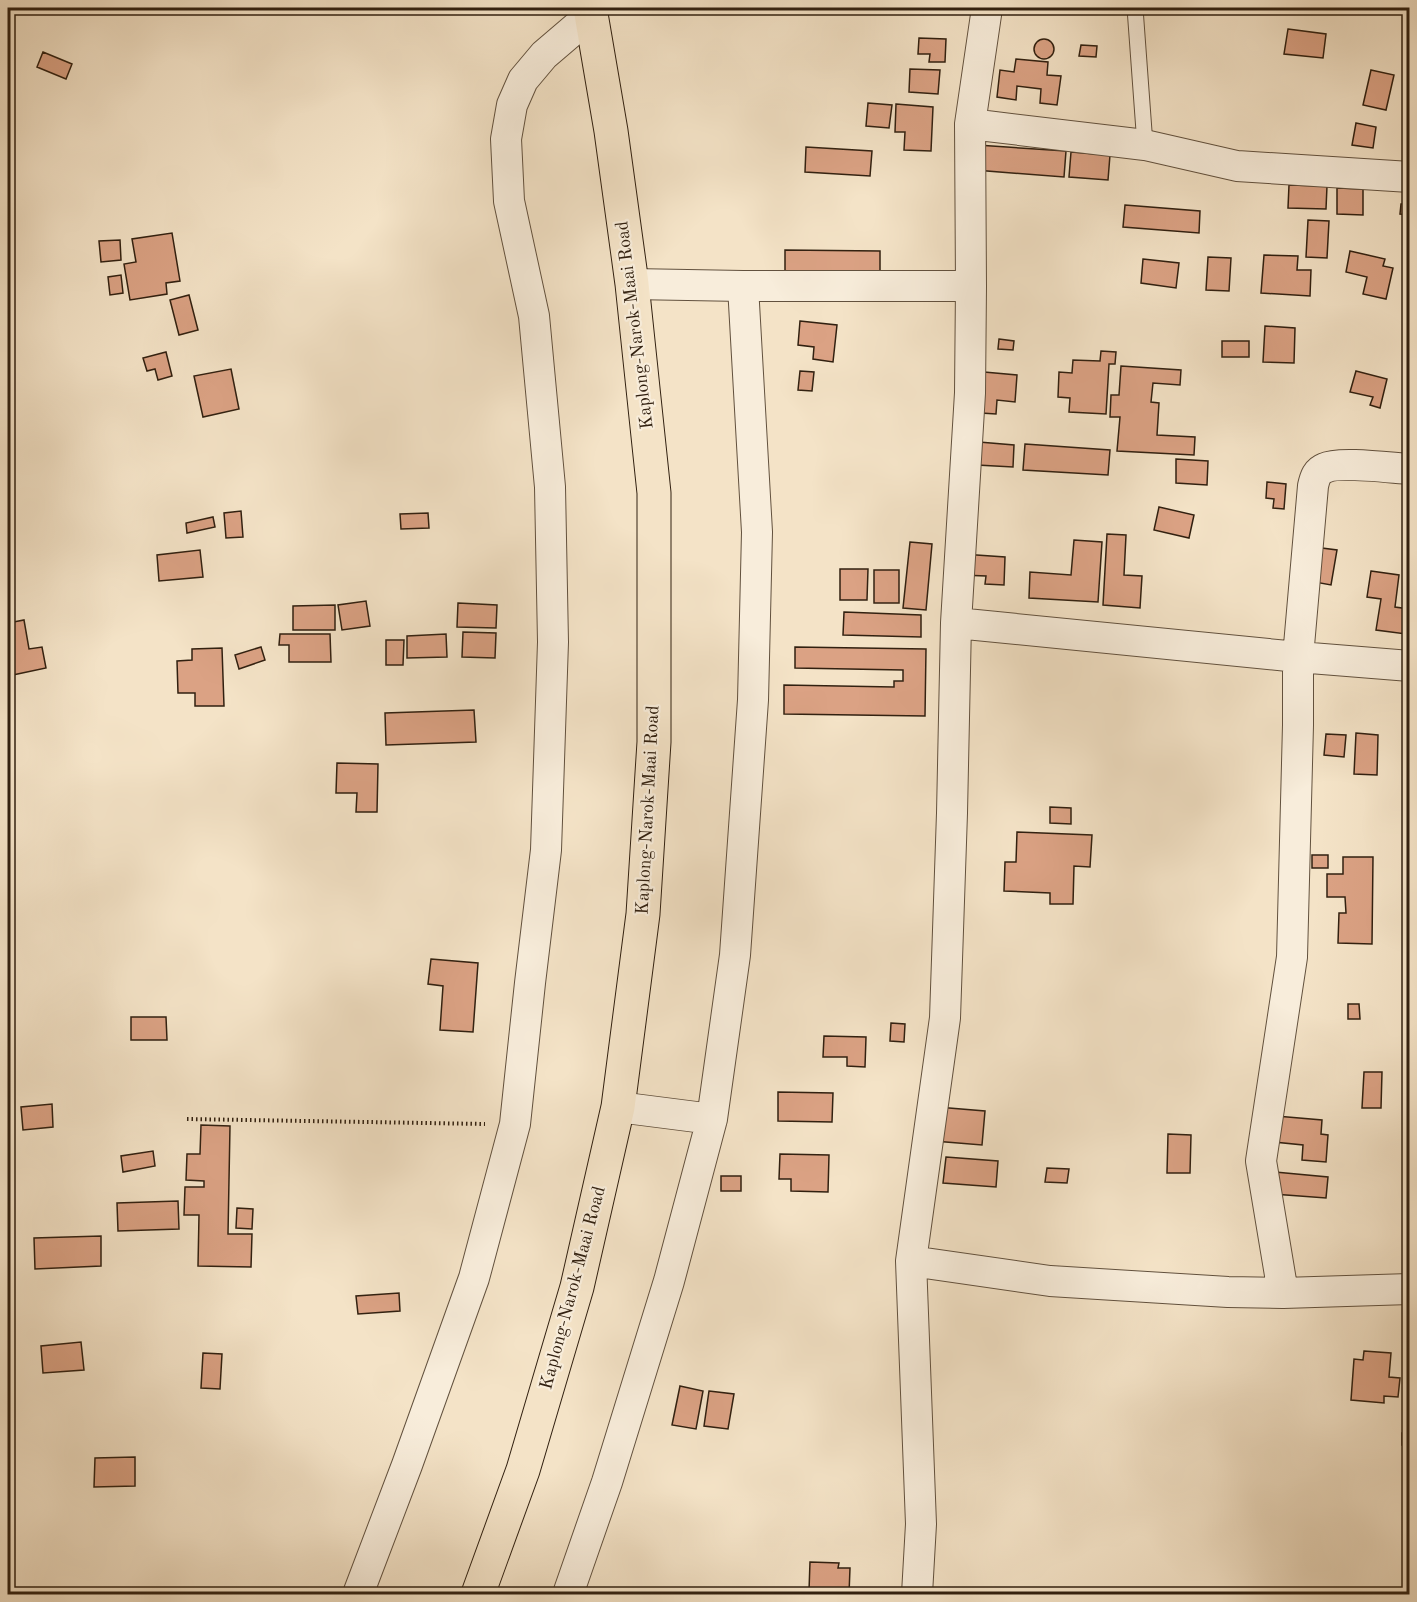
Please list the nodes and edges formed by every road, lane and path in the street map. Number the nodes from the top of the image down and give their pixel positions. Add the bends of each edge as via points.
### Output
1 (987, 8) edge
2 (1135, 8) edge
3 (591, 11) edge
4 (970, 124) junction
5 (1145, 145) junction
6 (1410, 177) edge
7 (632, 284) junction
8 (743, 286) junction
9 (971, 286) junction
10 (1410, 469) edge
11 (956, 623) junction
12 (1298, 657) junction
13 (1410, 666) edge
14 (618, 1107) junction
15 (188, 1119) dead end
16 (712, 1119) junction
17 (515, 1124) junction
18 (911, 1261) junction
19 (1410, 1289) edge
20 (1283, 1293) junction
21 (358, 1594) edge
22 (478, 1594) edge
23 (568, 1594) edge
24 (917, 1594) edge

1 - 4 street
2 - 5 lane
3 - 7 highway, Kaplong-Narok-Maai Road
3 - 17 street via 523,80 512,105 506,139 509,201 534,316 550,486 553,642 546,850
4 - 5 street
4 - 9 street
5 - 6 street via 1237,166
7 - 8 street
7 - 14 highway, Kaplong-Narok-Maai Road via 654,494 654,742 643,914
8 - 9 street
8 - 16 street via 757,532 753,700 735,955
9 - 11 street via 970,393
10 - 12 street via 1339,465 1316,474
11 - 12 street
11 - 18 street via 945,1018
12 - 13 street
12 - 20 street via 1292,957 1261,1161
14 - 16 street
14 - 22 highway, Kaplong-Narok-Maai Road via 577,1287 523,1470
15 - 17 path
16 - 23 street via 669,1281
17 - 21 street via 474,1278
18 - 20 street via 1050,1281
18 - 24 street via 921,1524
19 - 20 street

